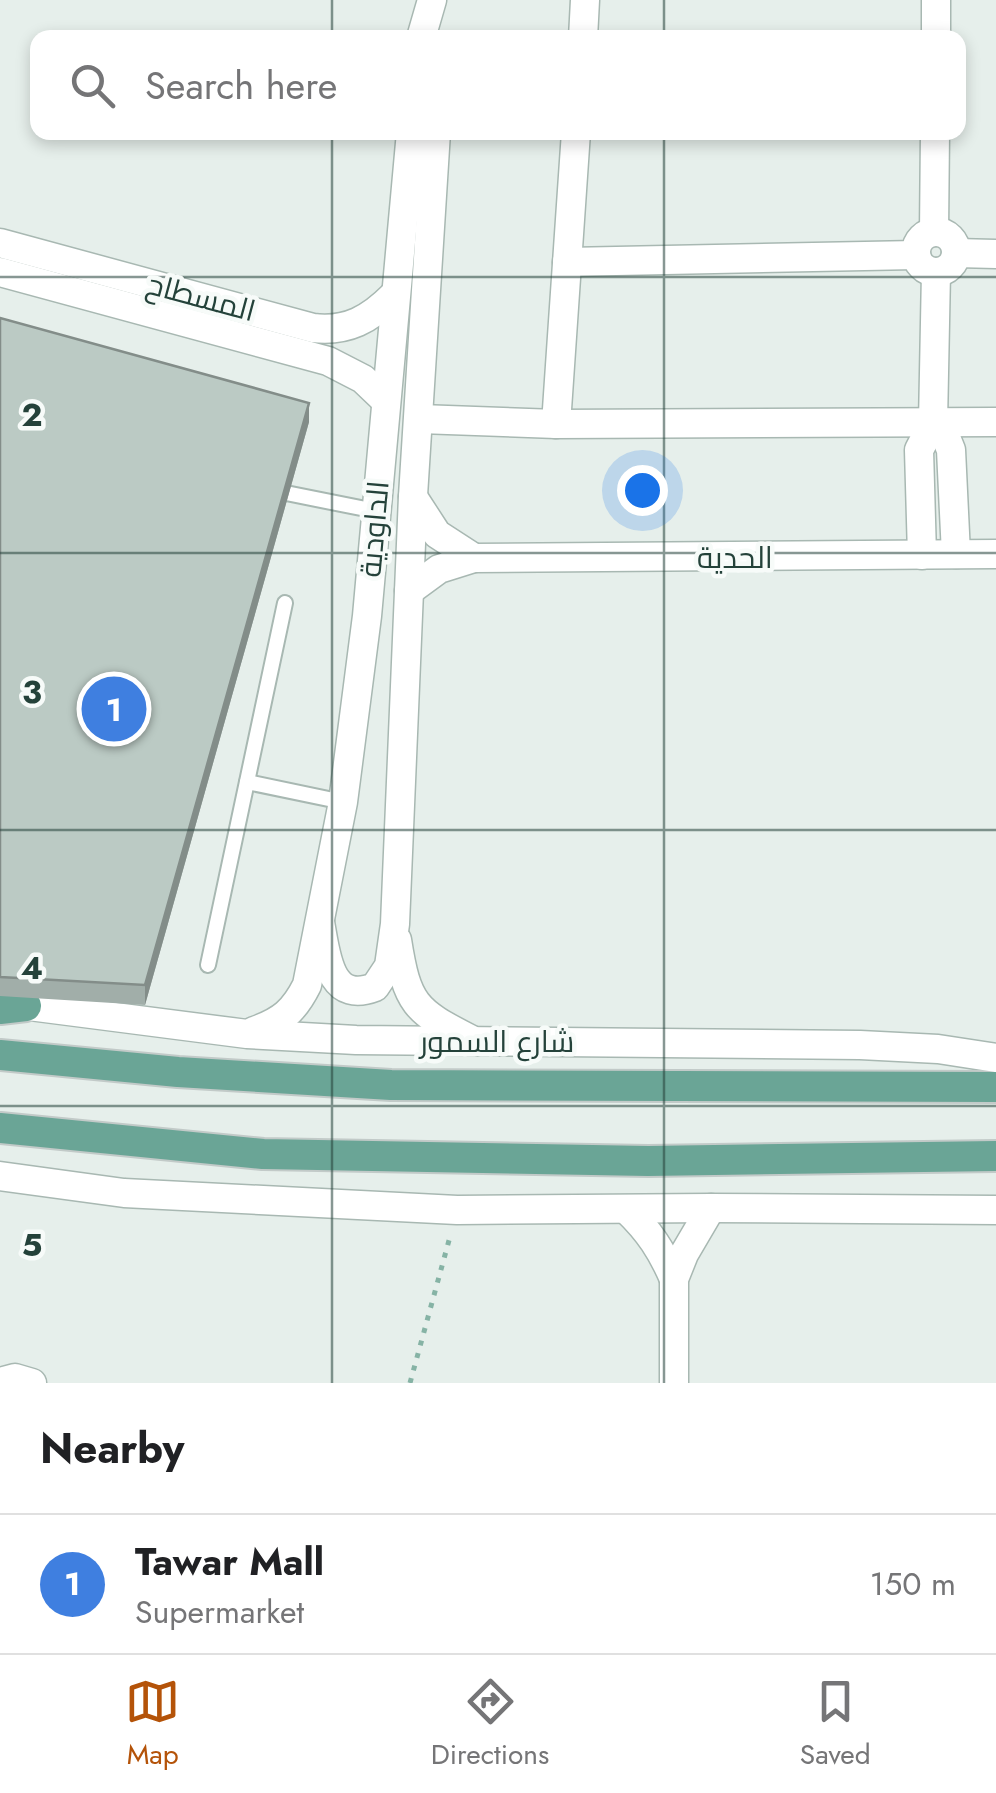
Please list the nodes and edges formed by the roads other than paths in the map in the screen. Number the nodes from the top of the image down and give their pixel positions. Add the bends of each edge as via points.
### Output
1 (432, 0) edge
2 (585, 0) edge
3 (936, 0) edge
4 (423, 30) edge
5 (438, 30) edge
6 (583, 30) edge
7 (936, 30) edge
8 (410, 140) edge
9 (436, 140) edge
10 (575, 140) edge
11 (935, 140) edge
12 (0, 242) edge
13 (996, 254) edge
14 (936, 260) junction
15 (567, 262) junction
16 (0, 272) edge
17 (394, 295) junction
18 (329, 330) junction
19 (389, 350) junction
20 (422, 376) junction
21 (385, 400) junction
22 (420, 419) junction
23 (996, 422) edge
24 (932, 423) junction
25 (556, 424) junction
26 (286, 493) edge
27 (413, 496) junction
28 (376, 511) junction
29 (956, 554) junction
30 (996, 554) edge
31 (922, 555) junction
32 (474, 558) junction
33 (409, 592) junction
34 (285, 604) dead end
35 (247, 782) junction
36 (343, 802) junction
37 (320, 922) junction
38 (395, 924) junction
39 (208, 965) dead end
40 (9, 1006) edge
41 (247, 1034) junction
42 (478, 1043) junction
43 (0, 1054) edge
44 (996, 1058) edge
45 (996, 1087) edge
46 (0, 1128) edge
47 (996, 1156) edge
48 (0, 1176) edge
49 (711, 1208) junction
50 (627, 1210) junction
51 (996, 1210) edge
52 (674, 1279) junction
53 (0, 1382) edge
54 (32, 1383) edge
55 (674, 1383) edge

1 - 4 street
1 - 5 street
2 - 6 street
3 - 7 street
8 - 17 street, الداودية
9 - 20 street, الداودية
10 - 15 street
11 - 14 street via 934,232 922,238
12 - 18 street, المسطاح
13 - 14 street
14 - 15 street
14 - 24 street
15 - 25 street
16 - 21 street, المسطاح via 328,361
17 - 18 street via 365,320
17 - 19 street, الداودية
18 - 19 street, المسطاح
19 - 20 street, المسطاح
19 - 21 street, الداودية
20 - 22 street, الداودية
21 - 28 street, الداودية
22 - 25 street
22 - 27 street, الداودية
23 - 24 street
24 - 25 street
24 - 29 street via 951,450
24 - 31 street via 920,450
26 - 28 lane
27 - 32 street via 437,534
27 - 33 street, الداودية
28 - 36 street, الداودية
29 - 30 street, الحدية
29 - 31 street, الحدية
31 - 32 street, الحدية
32 - 33 street, الحدية via 439,570
33 - 38 street, الداودية
34 - 35 lane
35 - 36 lane
35 - 39 lane
36 - 37 street, الداودية
37 - 38 street, الداودية via 336,981 362,991 383,979
37 - 41 street, الداودية via 308,985 296,1007
38 - 42 street, الداودية via 417,1005
40 - 41 street, شارع السمور
41 - 42 street, شارع السمور
42 - 44 street, شارع السمور via 860,1045
43 - 45 main road, شارع السمور via 390,1085
46 - 47 main road via 263,1154 648,1161
48 - 50 street via 124,1193 457,1210
49 - 50 street
49 - 51 street
49 - 52 street
50 - 52 street via 648,1230
52 - 55 street
53 - 54 street

